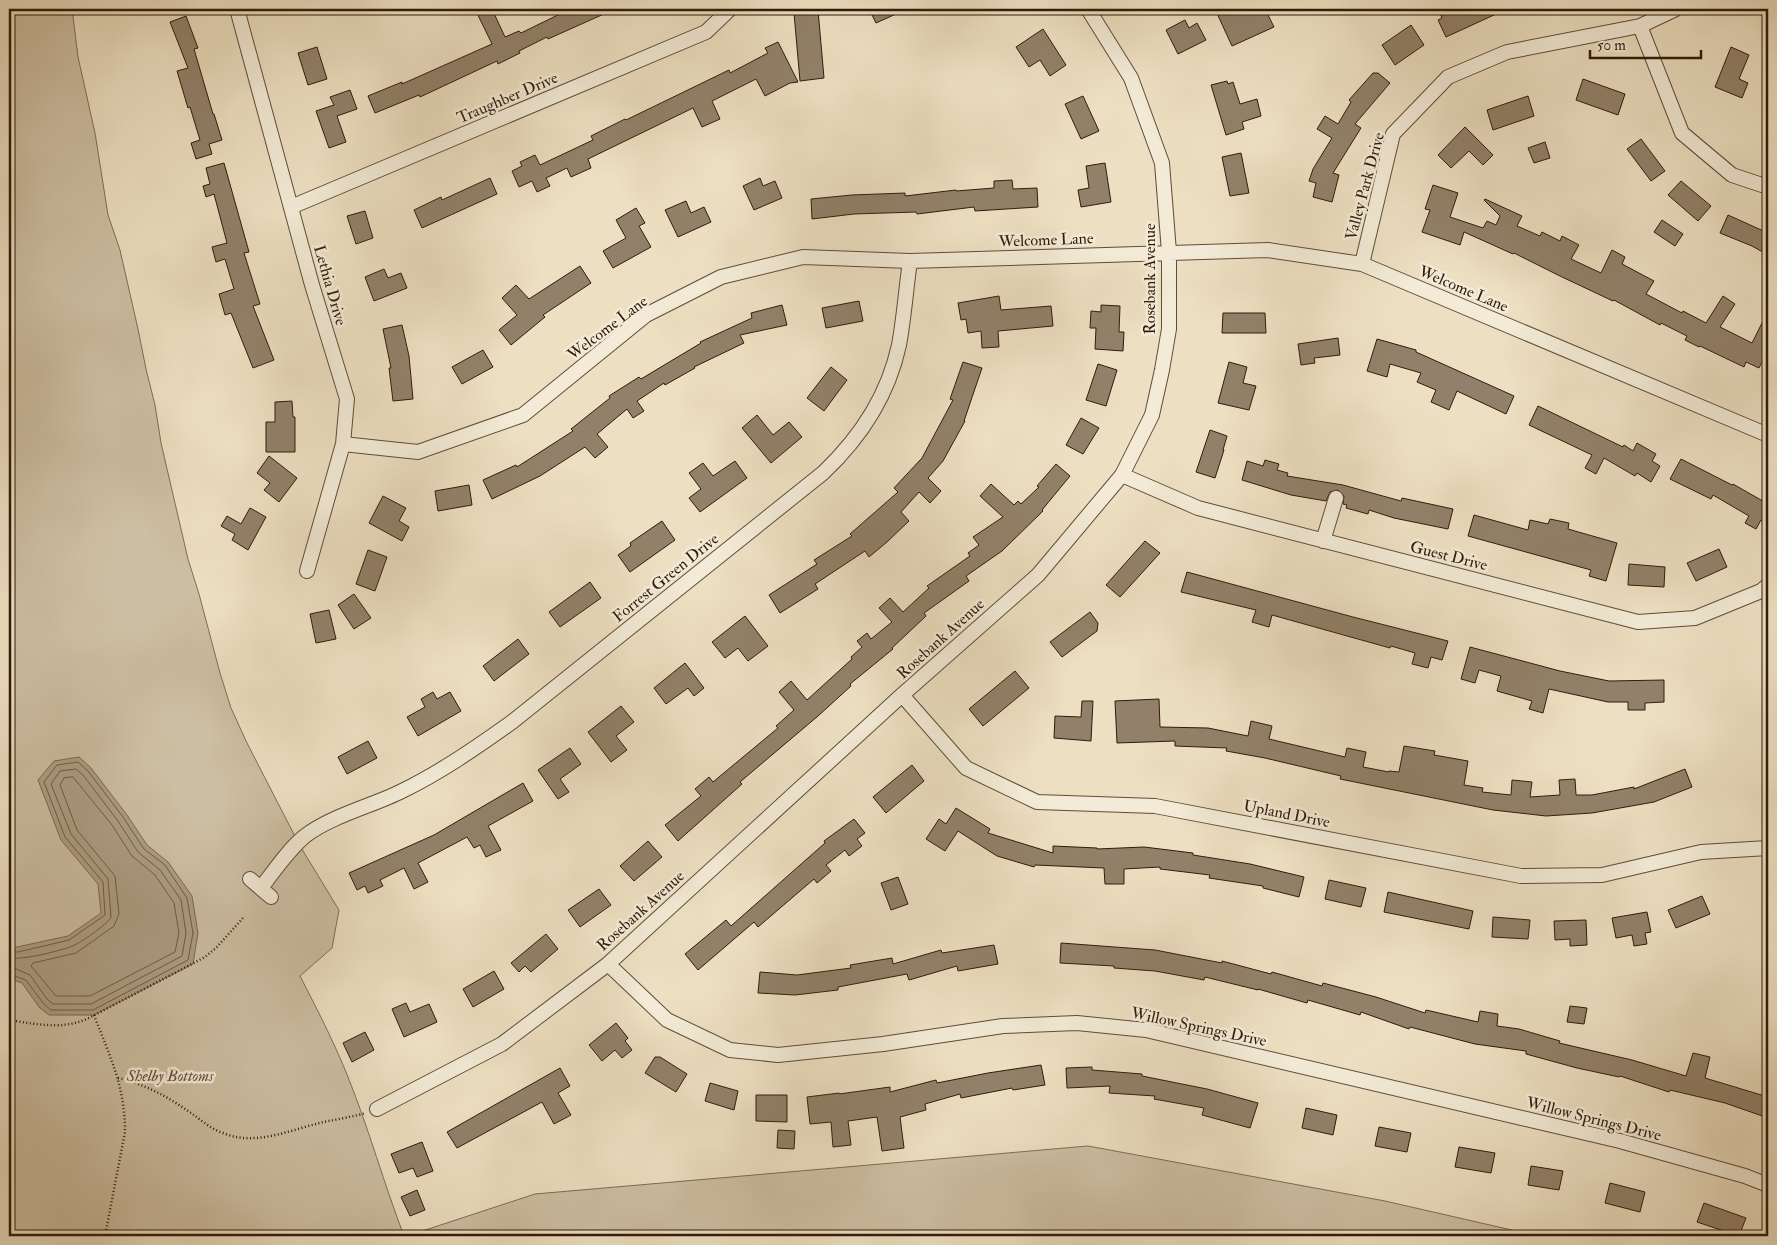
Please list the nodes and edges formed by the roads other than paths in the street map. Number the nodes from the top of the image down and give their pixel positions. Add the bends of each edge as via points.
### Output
1 (237, 9) edge
2 (730, 9) edge
3 (1088, 9) edge
4 (1676, 9) edge
5 (1640, 26) junction
6 (1768, 187) edge
7 (291, 207) junction
8 (1169, 252) junction
9 (910, 261) junction
10 (1362, 264) junction
11 (1768, 435) edge
12 (343, 444) junction
13 (1122, 475) junction
14 (1336, 498) dead end
15 (1324, 541) junction
16 (307, 571) dead end
17 (1768, 586) edge
18 (902, 695) junction
19 (1768, 848) edge
20 (250, 879) dead end
21 (608, 964) junction
22 (377, 1109) road end
23 (1768, 1185) edge

1 - 7 street, Lethia Drive
2 - 7 street, Traughber Drive via 706,32
3 - 8 street, Rosebank Avenue via 1131,78 1162,163
4 - 5 street, Valley Park Drive
5 - 6 street via 1682,133 1732,175
5 - 10 street, Valley Park Drive via 1507,52 1448,77 1393,134
7 - 12 street, Lethia Drive via 347,399
8 - 9 street, Welcome Lane
8 - 10 street, Welcome Lane via 1268,250
8 - 13 street, Rosebank Avenue via 1169,329 1162,370 1152,415
9 - 12 street, Welcome Lane via 803,257 721,276 646,315 523,415 418,452
9 - 20 street, Forrest Green Drive via 893,369 872,415 858,436 823,473 512,722 459,759 402,791 310,832 298,842 266,893
10 - 11 street, Welcome Lane
12 - 16 street, Lethia Drive
13 - 15 street, Guest Drive via 1198,508
13 - 18 street, Rosebank Avenue via 1038,575
14 - 15 street
15 - 17 street, Guest Drive via 1638,622 1695,618 1761,592
18 - 19 street, Upland Drive via 966,768 1037,802 1155,806 1521,876 1602,875 1701,852
18 - 21 street, Rosebank Avenue
21 - 22 street, Rosebank Avenue via 502,1044
21 - 23 street, Willow Springs Drive via 667,1020 730,1050 778,1055 1022,1025 1077,1023 1146,1030 1620,1141

